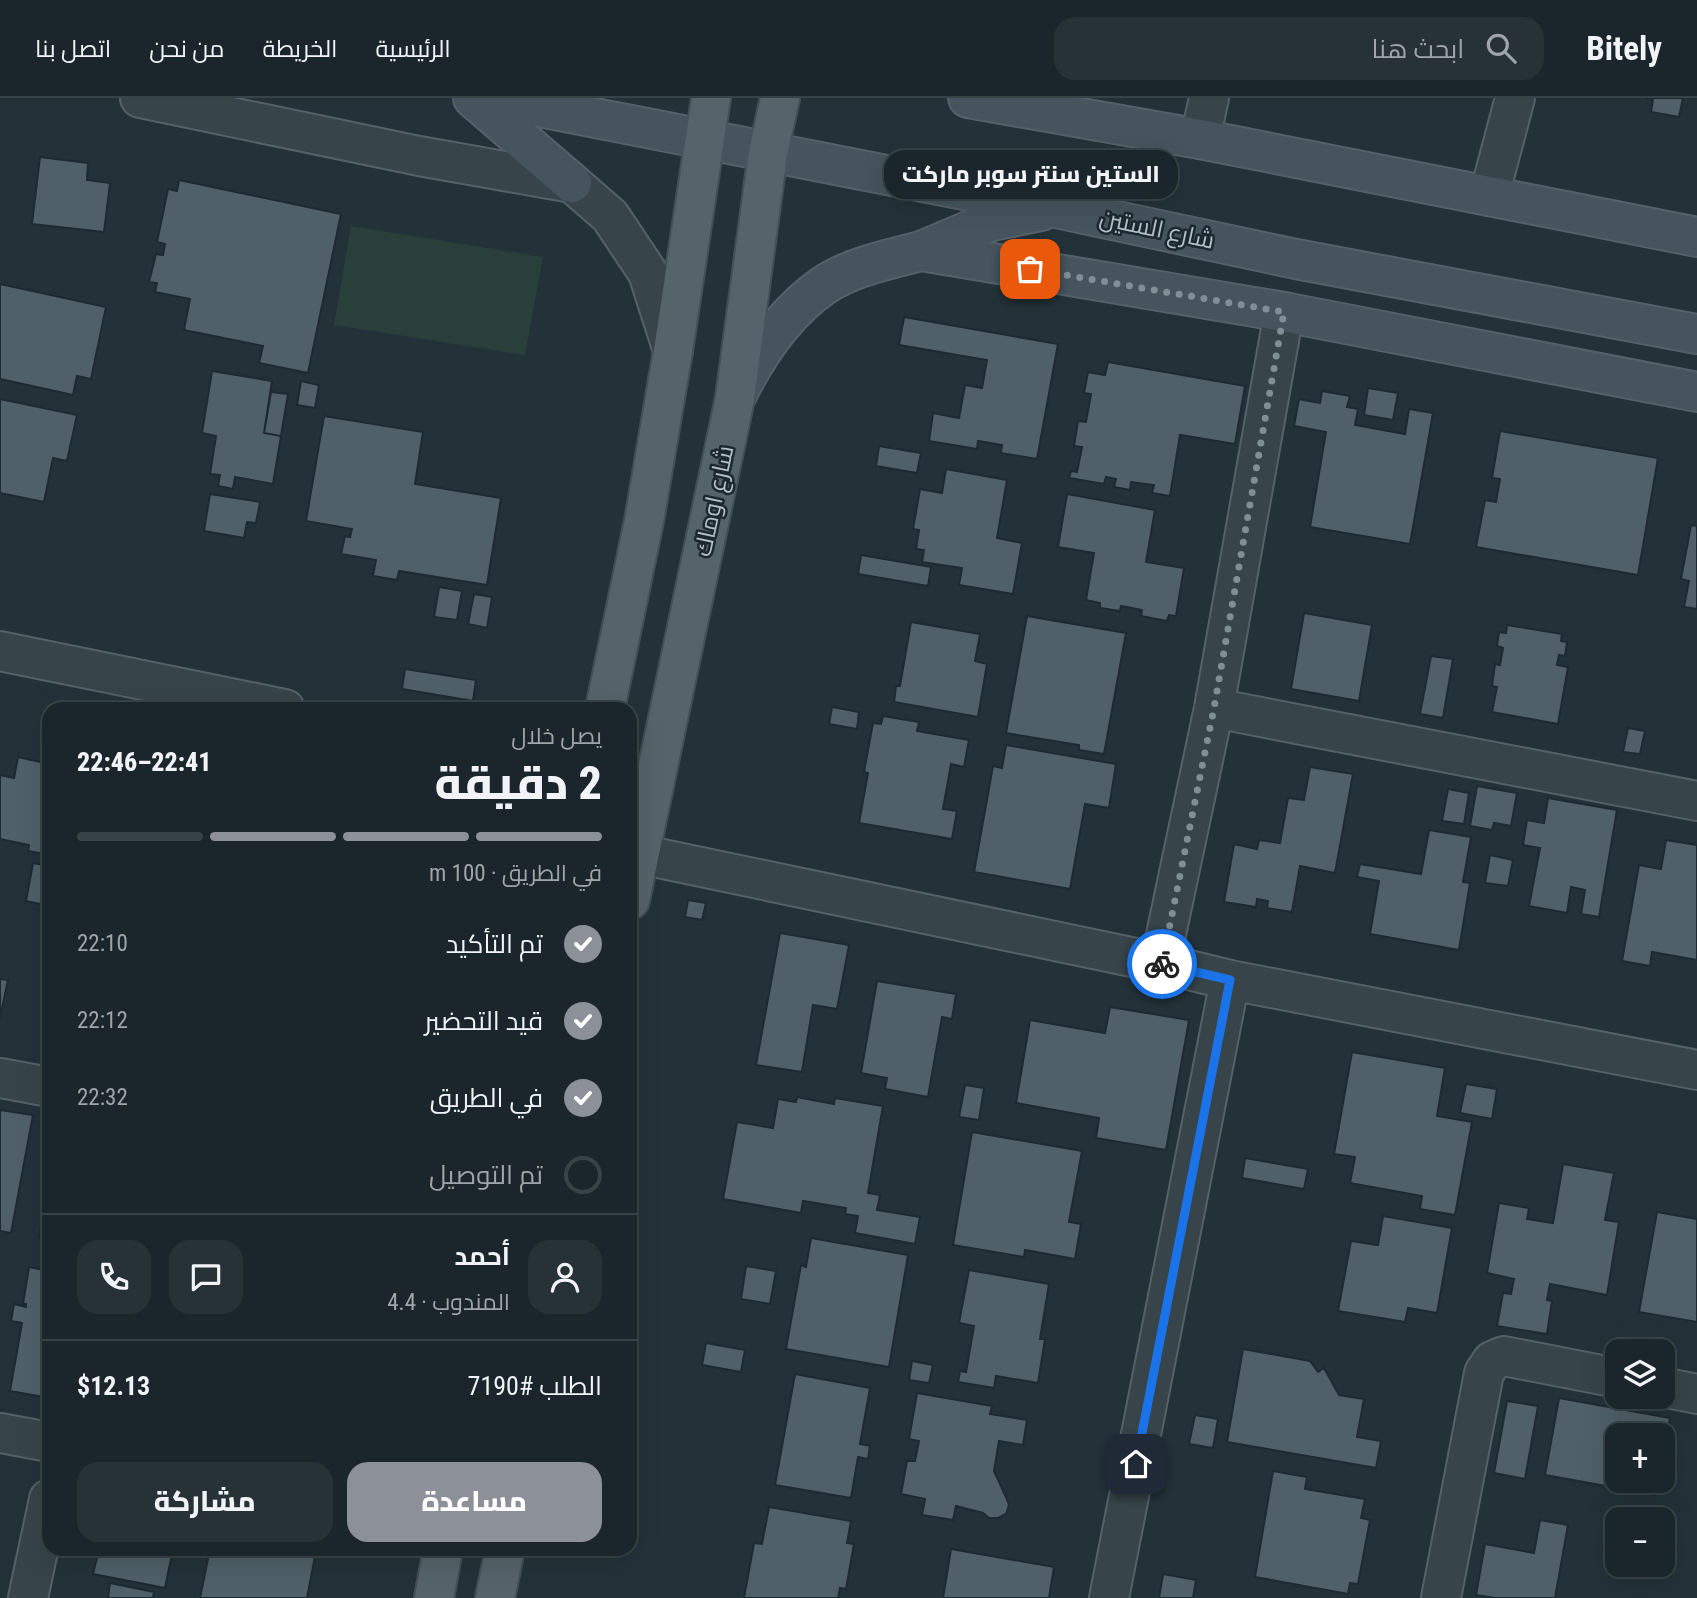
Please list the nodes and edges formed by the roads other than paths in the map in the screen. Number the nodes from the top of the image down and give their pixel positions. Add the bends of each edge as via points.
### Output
1 (140, 98) edge
2 (473, 98) edge
3 (494, 98) edge
4 (711, 98) edge
5 (780, 98) edge
6 (968, 98) edge
7 (1209, 98) edge
8 (1515, 98) edge
9 (704, 138) junction
10 (1200, 139) junction
11 (768, 153) junction
12 (572, 183) junction
13 (1489, 196) junction
14 (1056, 208) junction
15 (1697, 237) edge
16 (921, 251) junction
17 (1284, 312) junction
18 (1697, 334) edge
19 (673, 351) junction
20 (1697, 392) edge
21 (735, 398) junction
22 (0, 651) edge
23 (251, 702) edge
24 (606, 702) edge
25 (1214, 708) junction
26 (1697, 801) edge
27 (639, 854) junction
28 (637, 864) edge
29 (1160, 963) junction
30 (1230, 980) junction
31 (1697, 1070) edge
32 (0, 1078) edge
33 (42, 1086) edge
34 (1605, 1376) edge
35 (1675, 1390) edge
36 (1697, 1394) edge
37 (0, 1433) edge
38 (42, 1441) edge
39 (42, 1532) edge
40 (442, 1556) edge
41 (504, 1556) edge
42 (28, 1598) edge
43 (434, 1598) edge
44 (495, 1598) edge
45 (1109, 1598) edge
46 (1441, 1598) edge

1 - 12 street
2 - 12 main road
3 - 9 main road, شارع الستين
4 - 9 main road
5 - 11 main road, شارع اوماك
6 - 10 main road
7 - 10 street
8 - 13 street
9 - 11 main road, شارع الستين
9 - 19 main road
10 - 13 main road
11 - 14 main road, شارع الستين
11 - 21 main road, شارع اوماك
12 - 19 street via 610,216 648,273
13 - 15 main road
14 - 16 main road via 992,221
14 - 18 main road, شارع الستين via 1296,259
16 - 17 main road
16 - 21 main road via 869,265 824,285 783,322 755,359
17 - 20 main road
17 - 25 street
19 - 24 main road
21 - 27 main road, شارع اوماك
22 - 23 street
25 - 26 street
25 - 29 street
27 - 28 main road, شارع اوماك
27 - 29 street
29 - 30 street
30 - 31 street
30 - 45 street
32 - 33 street
34 - 46 street via 1504,1356 1492,1361 1484,1373
35 - 36 street
37 - 38 street
39 - 42 street
40 - 43 main road
41 - 44 main road

